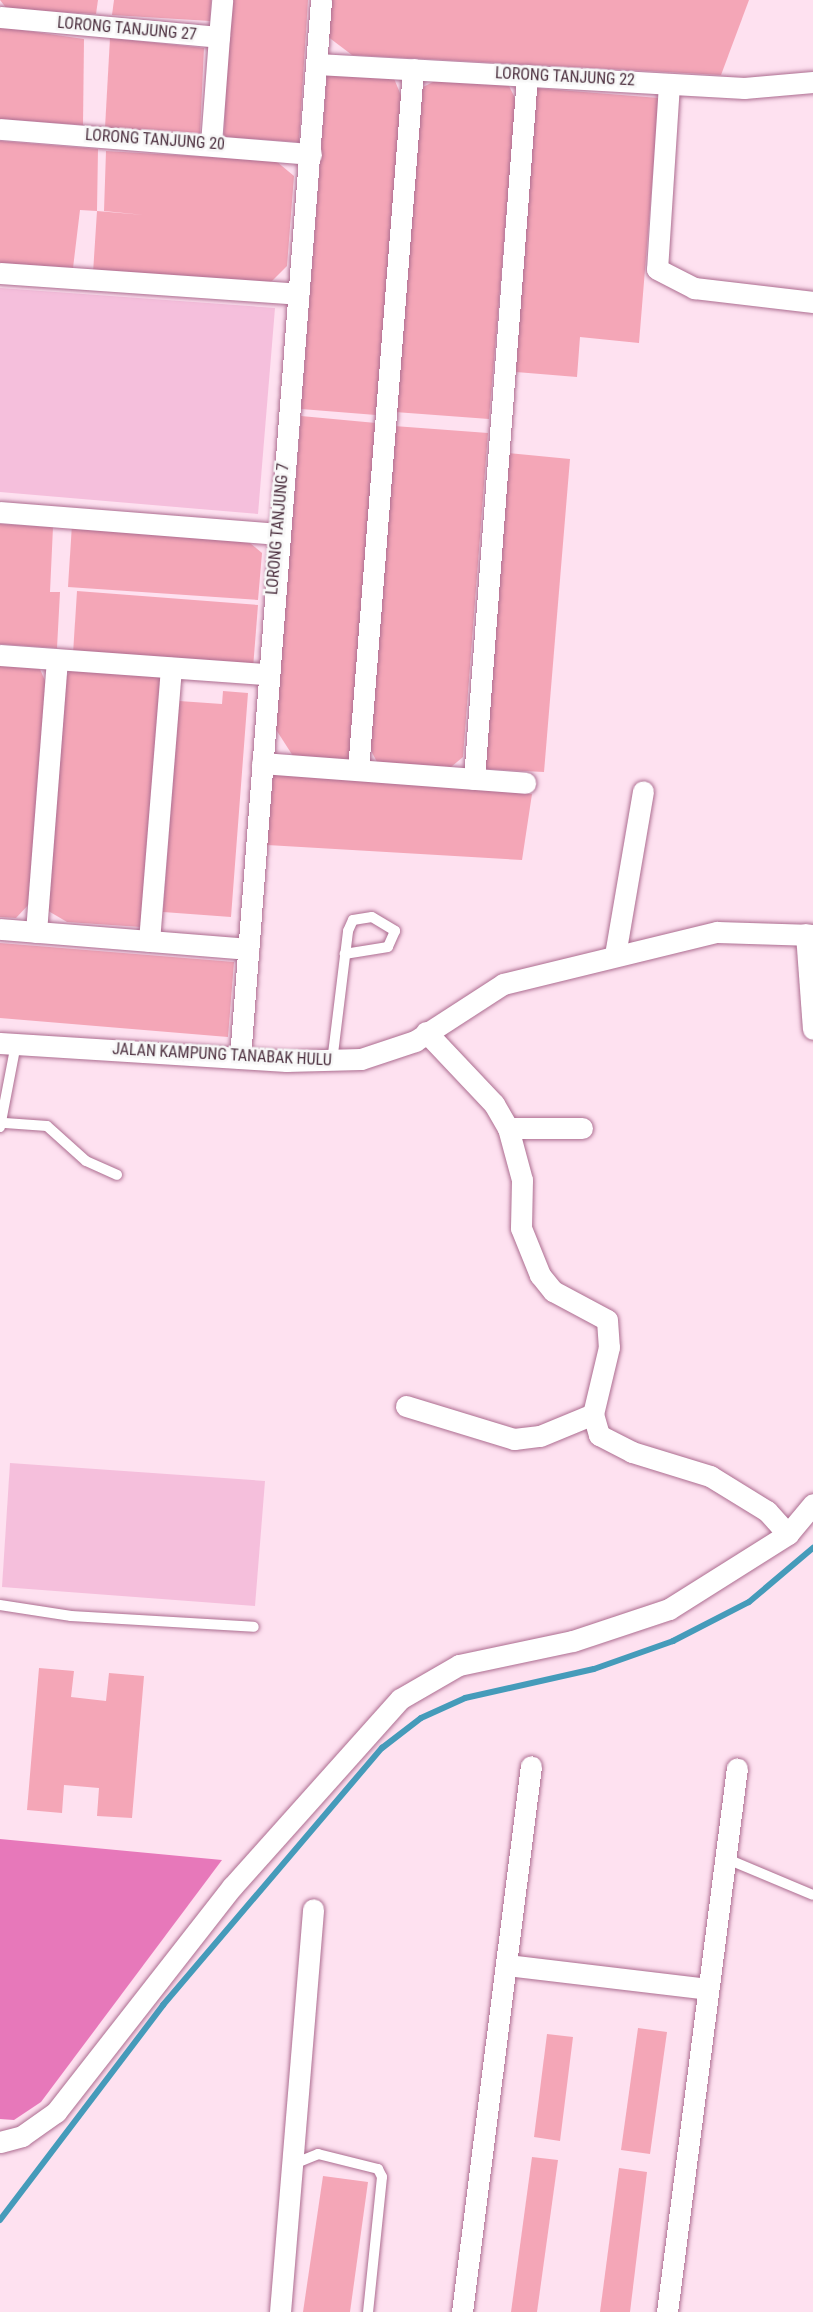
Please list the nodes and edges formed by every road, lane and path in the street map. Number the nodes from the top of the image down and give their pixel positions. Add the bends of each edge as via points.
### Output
1 (222, 0) edge
2 (321, 0) edge
3 (0, 17) edge
4 (219, 37) junction
5 (317, 64) junction
6 (413, 69) junction
7 (527, 75) junction
8 (813, 82) edge
9 (669, 84) junction
10 (0, 129) edge
11 (211, 144) junction
12 (311, 154) junction
13 (0, 273) edge
14 (298, 294) junction
15 (813, 302) edge
16 (0, 512) edge
17 (278, 534) junction
18 (0, 655) edge
19 (57, 660) junction
20 (171, 668) junction
21 (267, 674) junction
22 (262, 763) junction
23 (358, 770) junction
24 (474, 779) junction
25 (525, 783) dead end
26 (643, 791) dead end
27 (0, 929) edge
28 (36, 932) junction
29 (810, 934) edge
30 (149, 941) junction
31 (248, 949) junction
32 (345, 954) junction
33 (615, 955) junction
34 (813, 1014) edge
35 (813, 1029) edge
36 (426, 1032) junction
37 (8, 1043) edge
38 (240, 1058) junction
39 (332, 1062) junction
40 (2, 1125) edge
41 (508, 1128) junction
42 (582, 1128) dead end
43 (117, 1175) dead end
44 (406, 1406) dead end
45 (593, 1414) junction
46 (813, 1504) edge
47 (788, 1534) junction
48 (0, 1605) edge
49 (254, 1627) dead end
50 (531, 1766) dead end
51 (737, 1768) dead end
52 (725, 1858) junction
53 (813, 1895) edge
54 (313, 1909) dead end
55 (507, 1965) junction
56 (708, 1989) junction
57 (0, 2142) edge
58 (296, 2163) junction
59 (280, 2312) edge
60 (368, 2312) edge
61 (462, 2312) edge
62 (668, 2312) edge

1 - 4 street
2 - 5 street, LORONG TANJUNG 7
3 - 4 street, LORONG TANJUNG 27
4 - 11 street, LORONG TANJUNG 27
5 - 6 street, LORONG TANJUNG 22
5 - 12 street, LORONG TANJUNG 7
6 - 7 street, LORONG TANJUNG 22
6 - 23 street
7 - 9 street, LORONG TANJUNG 22
7 - 24 street
8 - 9 street, LORONG TANJUNG 22 via 741,88
9 - 15 street via 656,260 662,275 688,286
10 - 11 street, LORONG TANJUNG 20
11 - 12 street, LORONG TANJUNG 20
12 - 14 street, LORONG TANJUNG 7
13 - 14 street
14 - 17 street, LORONG TANJUNG 7
16 - 17 street
17 - 21 street, LORONG TANJUNG 7
18 - 19 street
19 - 20 street
19 - 28 street
20 - 21 street
20 - 30 street
21 - 22 street, LORONG TANJUNG 7
22 - 23 street
22 - 31 street, LORONG TANJUNG 7
23 - 24 street
24 - 25 street
26 - 33 street
27 - 28 street
28 - 30 street
29 - 33 street, JALAN KAMPUNG TANABAK HULU via 717,932
29 - 34 street
30 - 31 street
31 - 38 street, LORONG TANJUNG 7
32 - 32 lane via 353,920 372,917 395,931 388,947
32 - 39 lane
33 - 36 street, JALAN KAMPUNG TANABAK HULU via 503,984
34 - 35 street
36 - 39 street, JALAN KAMPUNG TANABAK HULU via 380,1057
36 - 41 street via 494,1104
37 - 38 street, JALAN KAMPUNG TANABAK HULU
37 - 40 lane
38 - 39 street, JALAN KAMPUNG TANABAK HULU
40 - 43 lane via 47,1126 86,1161
41 - 42 street
41 - 45 street via 522,1180 520,1228 526,1250 553,1291 608,1320 609,1347
44 - 45 street via 514,1439 540,1436
45 - 47 street via 599,1435 632,1452 710,1476 767,1511
46 - 47 street
47 - 57 street via 669,1609 573,1641 459,1665 400,1699 232,1887 56,2112 22,2136
48 - 49 lane via 71,1616
50 - 55 street
51 - 52 street
52 - 53 lane
52 - 56 street
54 - 58 street
55 - 56 street
55 - 61 street
56 - 62 street
58 - 59 street
58 - 60 lane via 318,2154 378,2169 382,2177

